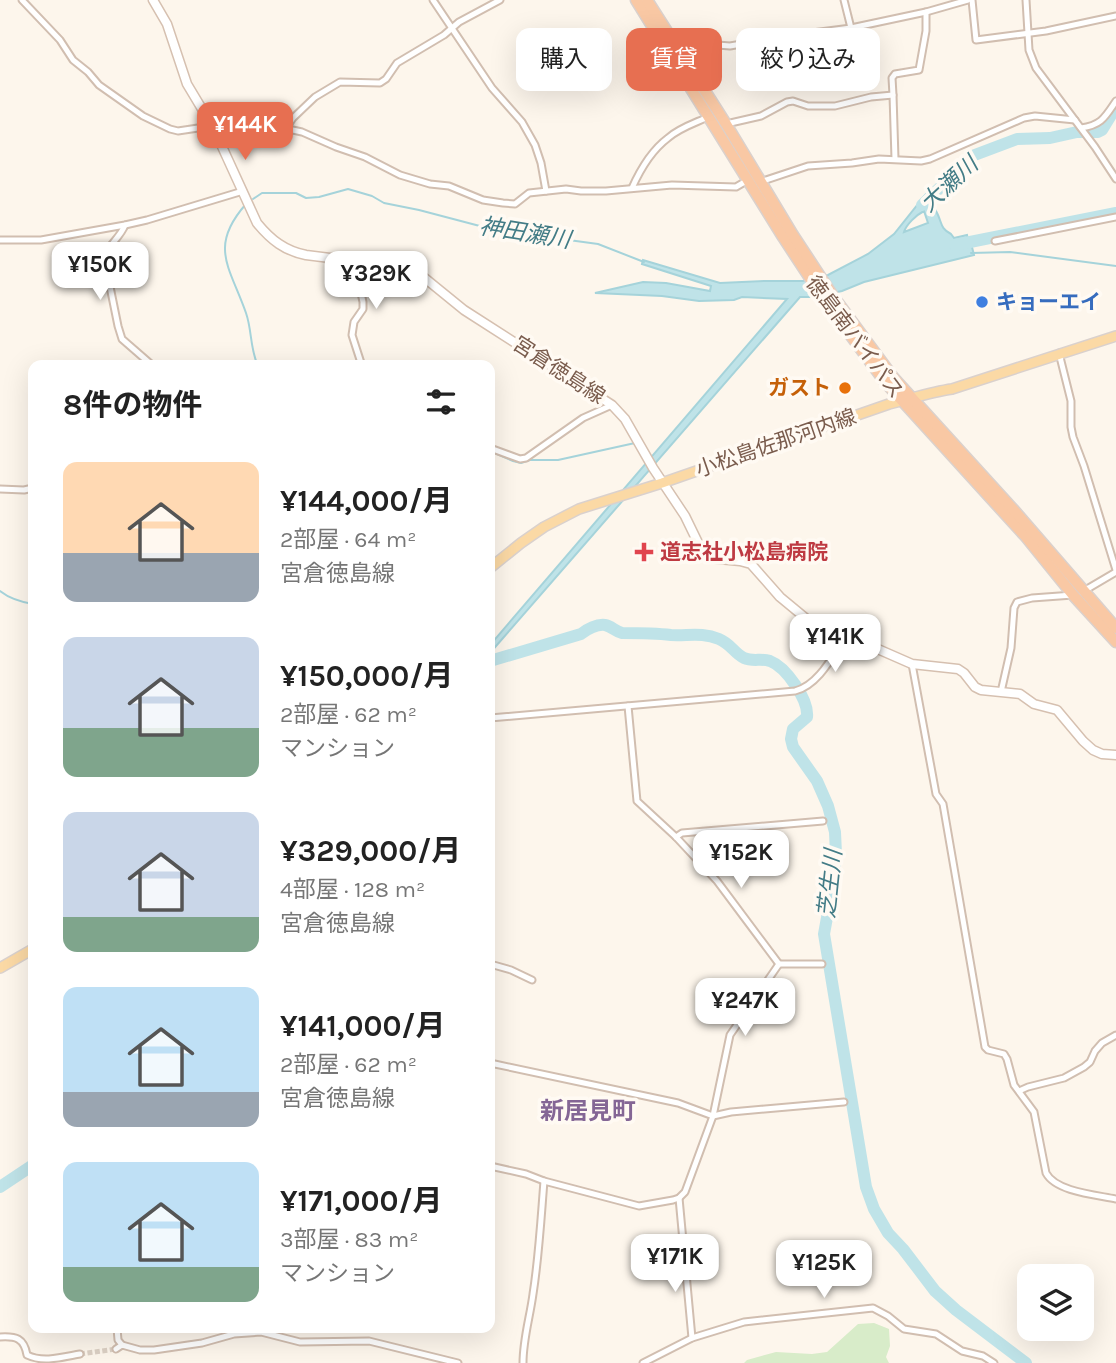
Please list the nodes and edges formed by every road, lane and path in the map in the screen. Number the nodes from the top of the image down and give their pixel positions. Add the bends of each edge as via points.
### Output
1 (22, 0) edge
2 (153, 0) edge
3 (433, 0) edge
4 (500, 0) edge
5 (636, 0) edge
6 (647, 0) edge
7 (844, 0) edge
8 (970, 0) edge
9 (1026, 0) edge
10 (926, 12) junction
11 (1116, 16) edge
12 (656, 28) edge
13 (662, 28) edge
14 (851, 28) joint
15 (452, 29) junction
16 (1028, 33) junction
17 (694, 91) edge
18 (698, 91) edge
19 (893, 95) junction
20 (1116, 101) edge
21 (708, 117) junction
22 (1076, 120) junction
23 (721, 127) junction
24 (286, 128) junction
25 (214, 129) junction
26 (1083, 131) junction
27 (895, 159) junction
28 (1116, 179) edge
29 (747, 180) junction
30 (760, 182) junction
31 (632, 188) junction
32 (243, 191) junction
33 (546, 191) junction
34 (1116, 217) edge
35 (125, 225) junction
36 (788, 236) junction
37 (0, 240) edge
38 (995, 241) dead end
39 (354, 261) junction
40 (1116, 336) edge
41 (1059, 354) junction
42 (146, 360) edge
43 (360, 360) edge
44 (907, 400) junction
45 (612, 405) junction
46 (495, 450) edge
47 (662, 482) junction
48 (0, 489) edge
49 (28, 489) edge
50 (495, 564) edge
51 (1116, 571) edge
52 (1078, 593) junction
53 (1116, 628) edge
54 (846, 636) junction
55 (1116, 642) edge
56 (912, 664) junction
57 (1001, 692) junction
58 (628, 706) junction
59 (495, 718) edge
60 (1116, 755) edge
61 (823, 821) dead end
62 (676, 837) junction
63 (28, 952) edge
64 (779, 964) junction
65 (822, 964) dead end
66 (495, 965) edge
67 (0, 968) edge
68 (532, 980) dead end
69 (1116, 1035) edge
70 (495, 1064) edge
71 (1019, 1091) junction
72 (844, 1102) dead end
73 (713, 1116) junction
74 (495, 1168) edge
75 (544, 1181) junction
76 (679, 1198) junction
77 (1116, 1199) edge
78 (117, 1333) edge
79 (239, 1333) edge
80 (265, 1333) edge
81 (0, 1337) edge
82 (692, 1338) junction
83 (122, 1345) junction
84 (116, 1349) tunnel mouth
85 (80, 1354) tunnel mouth
86 (458, 1363) edge
87 (523, 1363) edge
88 (643, 1363) edge
89 (994, 1363) edge

1 - 25 street via 99,85 144,116 178,131
2 - 25 main road, 宮倉徳島線 via 167,24 187,84
3 - 15 street
4 - 15 street
5 - 12 highway, 徳島南バイパス
6 - 13 highway, 徳島南バイパス
7 - 14 street
8 - 10 street
8 - 16 street via 976,40
9 - 16 street
10 - 14 street
10 - 19 street via 919,70 895,74
11 - 16 street
15 - 24 street via 397,63 380,83 340,82 315,97
15 - 33 street via 492,88 522,122 535,145
16 - 22 street via 1036,68
17 - 21 highway, 徳島南バイパス
18 - 23 highway, 徳島南バイパス
19 - 23 street via 835,106 787,102 761,116
19 - 27 street
20 - 26 street via 1105,118
21 - 23 highway, 徳島南バイパス
21 - 31 street via 668,137
22 - 26 street
22 - 27 street via 1024,118 930,159
23 - 29 highway, 徳島南バイパス
23 - 30 highway, 徳島南バイパス
24 - 25 street via 232,117
24 - 33 street via 400,175 449,186 483,200 515,204 529,193
25 - 32 main road, 宮倉徳島線
26 - 28 street
27 - 30 street via 807,166
29 - 31 street via 736,187
29 - 36 highway, 徳島南バイパス
30 - 36 highway, 徳島南バイパス
31 - 33 street
32 - 35 street
32 - 39 main road, 宮倉徳島線 via 257,223 282,247 306,256
34 - 38 street
35 - 37 street via 41,240
35 - 42 street via 104,257 122,339
36 - 44 highway, 徳島南バイパス via 885,382
39 - 43 street via 363,309 352,335
39 - 45 main road, 宮倉徳島線 via 421,275 464,310
40 - 41 main road, 小松島佐那河内線
41 - 44 main road, 小松島佐那河内線
41 - 51 street via 1071,401 1073,437
44 - 47 main road, 小松島佐那河内線
44 - 52 highway, 徳島南バイパス via 1013,509
45 - 46 street via 583,418 526,458
45 - 47 main road, 宮倉徳島線
47 - 50 main road, 小松島佐那河内線 via 556,519
47 - 54 main road, 宮倉徳島線 via 709,558 751,564 809,621
48 - 49 street
51 - 52 street
52 - 53 highway, 徳島南バイパス
52 - 55 highway, 徳島南バイパス
52 - 57 street via 1017,602
54 - 56 main road, 宮倉徳島線
54 - 58 street via 814,681 798,690
56 - 57 main road, 宮倉徳島線 via 958,669 975,687
56 - 71 street via 936,794 943,804 985,1048 1004,1054
57 - 60 main road, 宮倉徳島線 via 1020,694 1034,704 1057,710 1093,750
58 - 59 street
58 - 62 street via 638,801
61 - 62 street
62 - 64 street via 717,881
63 - 67 main road
64 - 65 street
64 - 73 street via 730,1035
66 - 68 street
69 - 71 street via 1102,1043 1090,1062 1064,1078
70 - 73 street via 678,1103
71 - 77 street via 1034,1112 1049,1179 1075,1191
72 - 73 street
73 - 76 street
74 - 75 street
75 - 76 street via 639,1206
75 - 87 street
76 - 82 street
78 - 83 street
79 - 83 street via 154,1350
80 - 86 street via 300,1342 369,1341
81 - 85 street via 22,1341 30,1357
82 - 88 street
82 - 89 street via 756,1319 873,1308 904,1329 936,1334 962,1351
83 - 84 street

